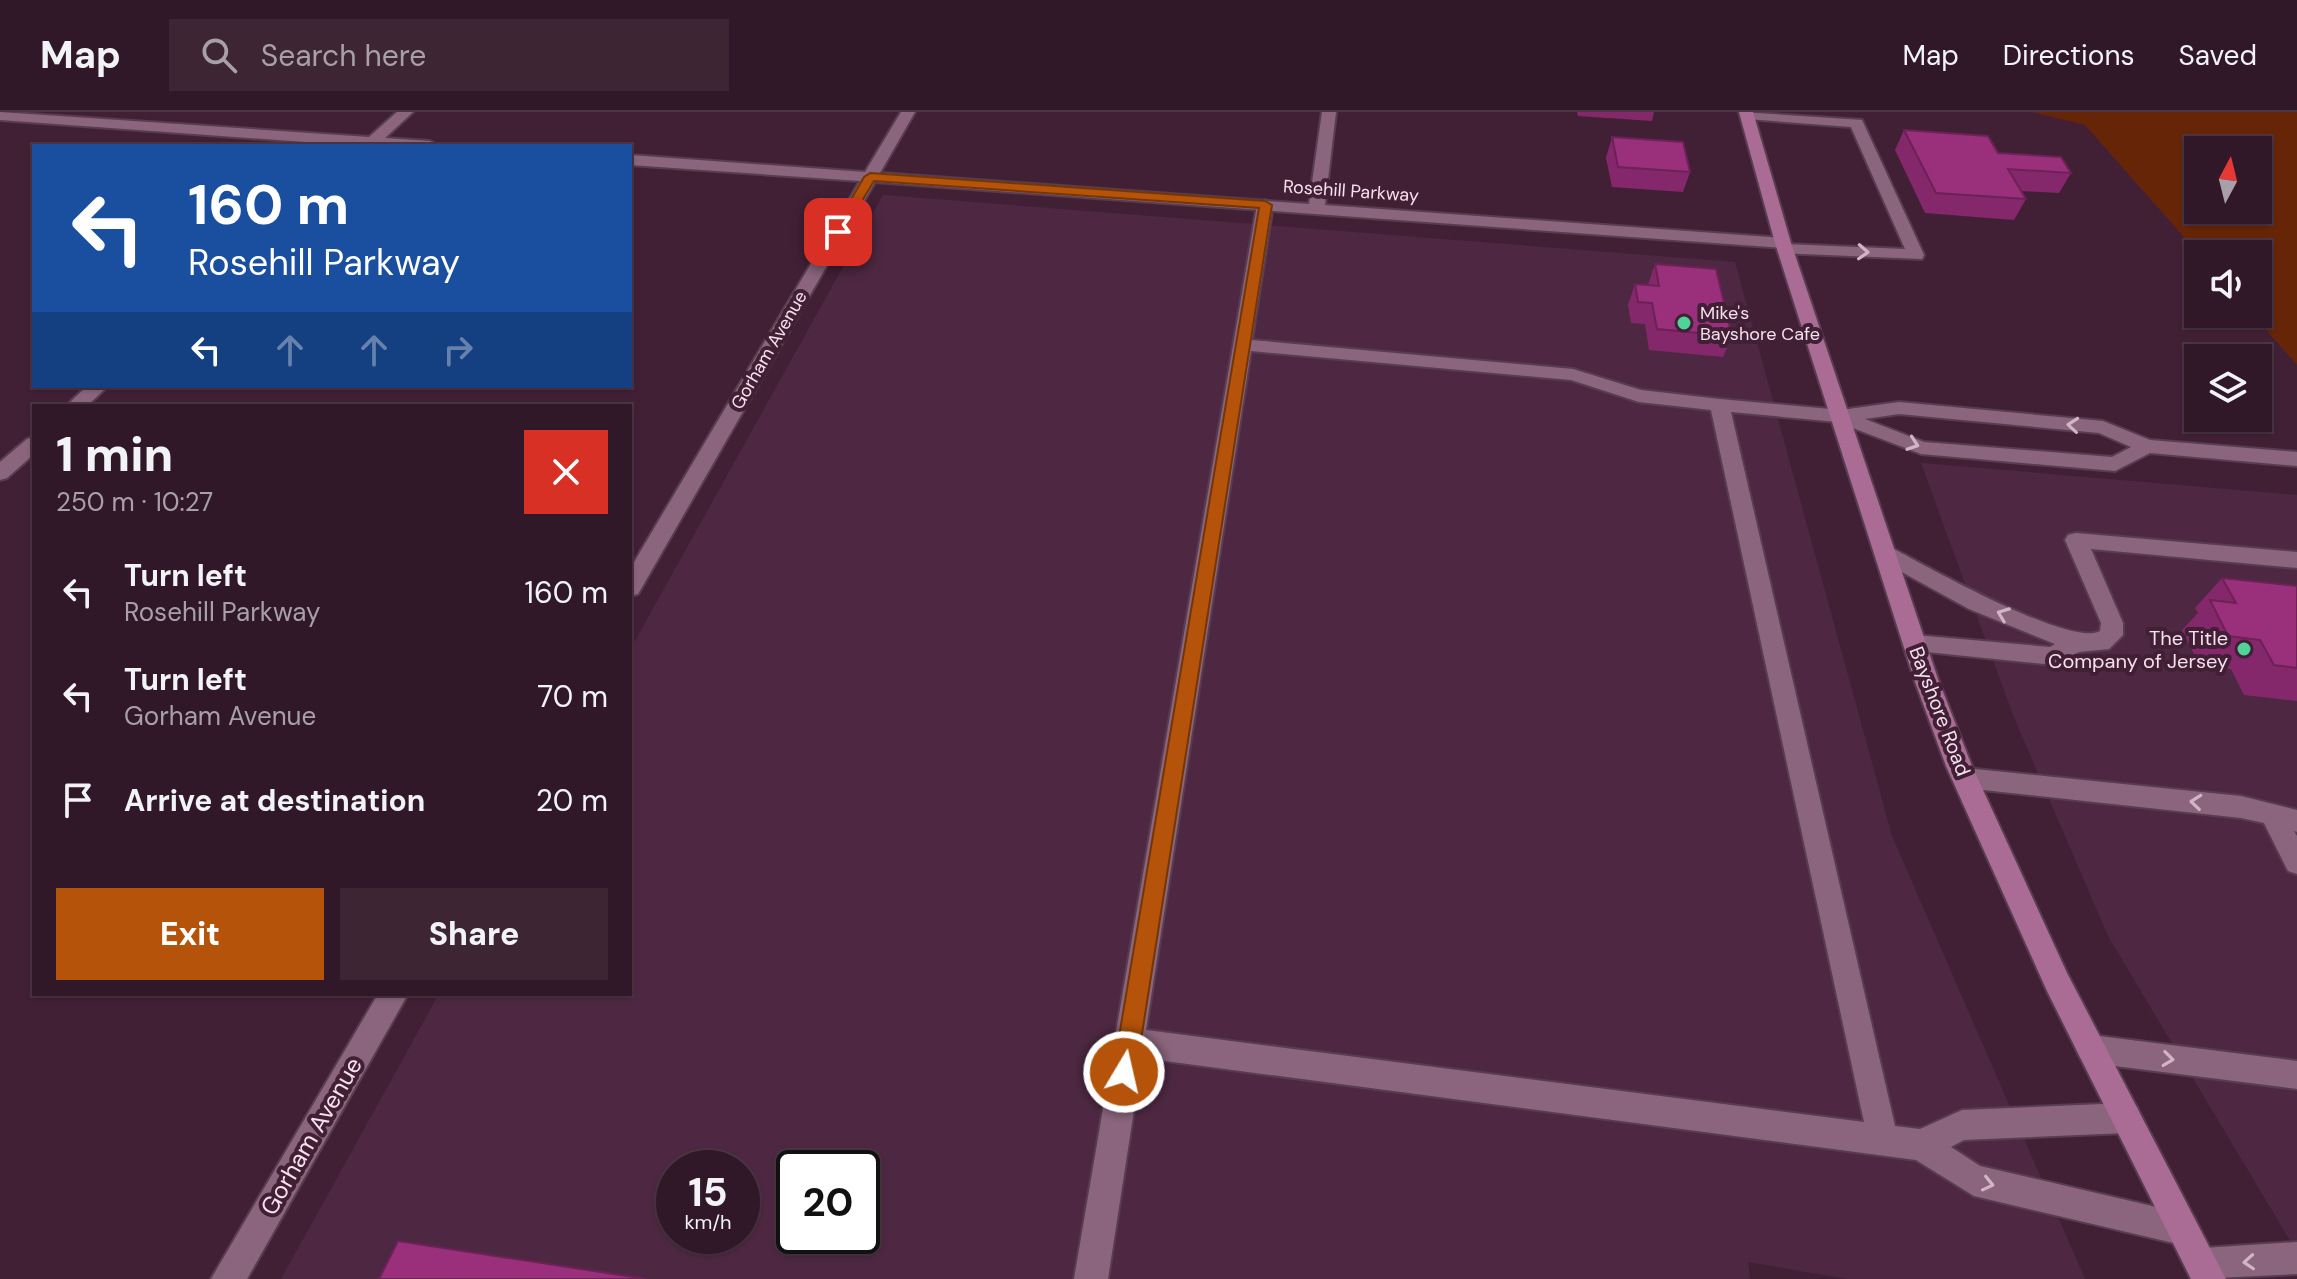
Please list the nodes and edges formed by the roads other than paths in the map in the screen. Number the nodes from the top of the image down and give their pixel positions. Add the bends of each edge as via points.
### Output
1 (406, 112) edge
2 (908, 112) edge
3 (1329, 112) edge
4 (1746, 114) edge
5 (0, 116) edge
6 (370, 144) edge
7 (632, 160) edge
8 (870, 177) junction
9 (1265, 205) junction
10 (1317, 208) junction
11 (1784, 246) junction
12 (1243, 345) junction
13 (96, 388) edge
14 (78, 404) edge
15 (1720, 405) junction
16 (1841, 416) junction
17 (32, 445) edge
18 (2147, 446) junction
19 (2297, 459) edge
20 (0, 473) edge
21 (1886, 554) junction
22 (2297, 560) edge
23 (632, 585) edge
24 (2075, 643) junction
25 (1915, 644) junction
26 (1965, 778) junction
27 (2285, 818) edge
28 (2297, 863) edge
29 (393, 996) edge
30 (1129, 1042) junction
31 (2091, 1049) junction
32 (2297, 1075) edge
33 (2126, 1118) junction
34 (1883, 1140) junction
35 (1921, 1145) junction
36 (2182, 1229) junction
37 (2297, 1258) edge
38 (2205, 1272) edge
39 (228, 1279) edge
40 (1091, 1279) edge

1 - 6 street
2 - 8 street, Gorham Avenue
3 - 10 street
4 - 11 main road, Bayshore Road
11 -> 4 street, Rosehill Parkway via 1916,255 1857,123
5 - 6 street
7 - 8 street, Rosehill Parkway
8 - 9 street, Rosehill Parkway
8 - 23 street, Gorham Avenue
9 - 10 street, Rosehill Parkway
9 - 12 street
10 - 11 street, Rosehill Parkway
11 - 16 main road, Bayshore Road
12 - 15 street via 1573,375 1639,396
12 - 30 street
13 - 14 street
15 - 16 street
15 - 34 street
18 -> 16 street via 2103,427 1899,408
16 -> 18 street via 1921,448 2115,464
16 - 21 main road, Bayshore Road
17 - 20 street
18 - 19 street
24 -> 21 street via 1977,603
21 - 25 main road, Bayshore Road
22 - 24 street via 2076,540 2112,623 2111,635 2101,643
24 - 25 street via 2054,656
25 - 26 main road, Bayshore Road
27 -> 26 street via 2241,807
26 - 31 main road, Bayshore Road
27 - 28 street
29 - 39 street, Gorham Avenue
30 - 34 street
30 - 40 street
31 -> 32 street
31 - 33 main road, Bayshore Road
33 - 35 street via 1962,1125
33 - 36 main road, Bayshore Road
34 - 35 street
35 -> 36 street via 1974,1180
36 - 38 main road, Bayshore Road
37 -> 38 street

